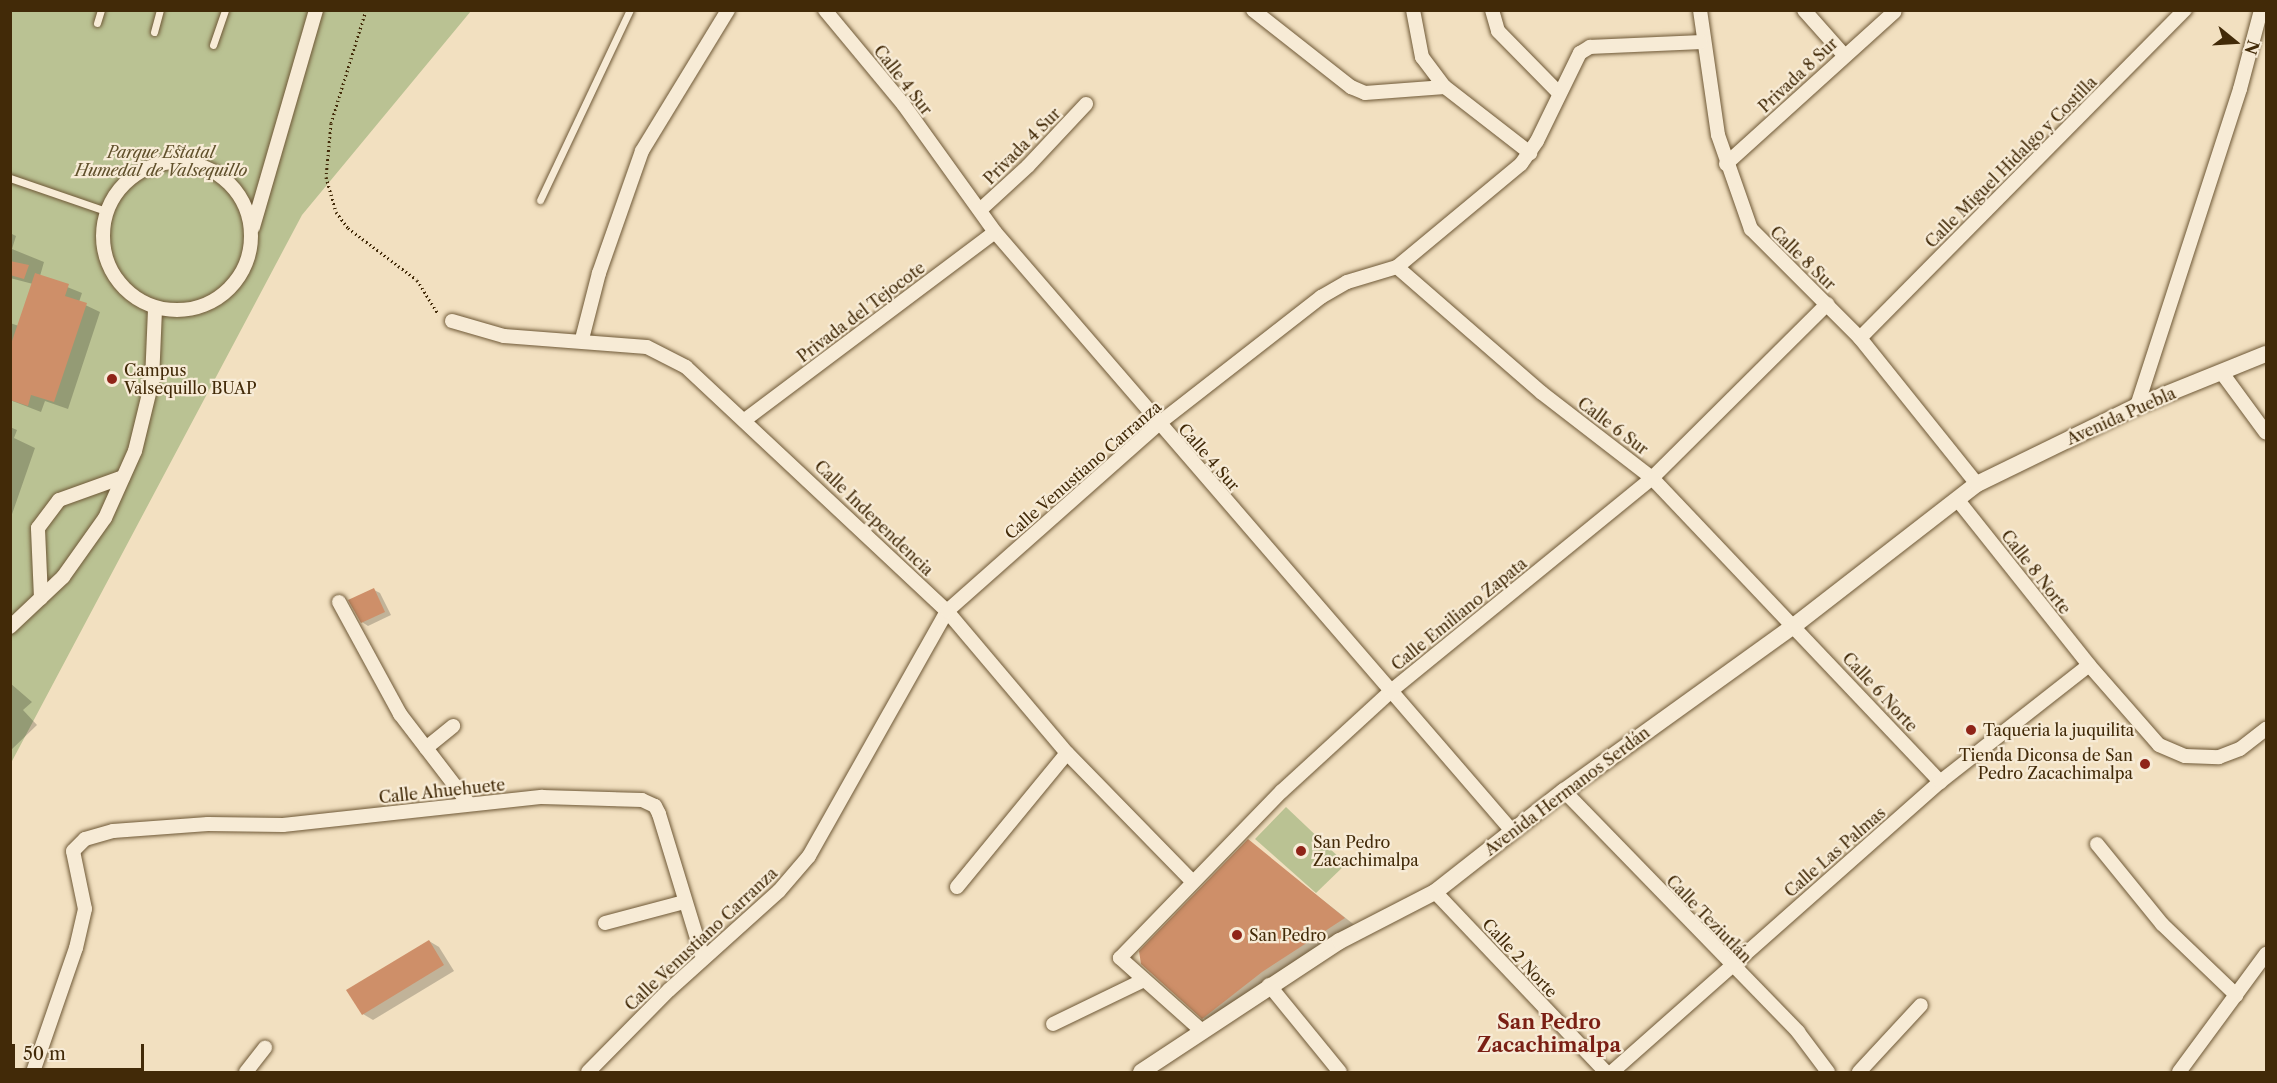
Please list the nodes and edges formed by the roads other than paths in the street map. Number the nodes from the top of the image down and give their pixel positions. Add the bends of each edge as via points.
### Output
1 (101, 10) edge
2 (160, 10) edge
3 (225, 10) edge
4 (316, 10) edge
5 (630, 10) edge
6 (728, 10) edge
7 (825, 10) edge
8 (1253, 10) edge
9 (1413, 10) edge
10 (1492, 10) edge
11 (1700, 10) edge
12 (1804, 10) edge
13 (2185, 10) edge
14 (2261, 10) edge
15 (1894, 12) dead end
16 (97, 23) dead end
17 (154, 32) dead end
18 (1701, 42) junction
19 (213, 45) dead end
20 (1844, 55) junction
21 (1445, 87) junction
22 (1559, 93) junction
23 (1086, 104) dead end
24 (1530, 153) junction
25 (1726, 164) junction
26 (10, 178) edge
27 (540, 200) dead end
28 (980, 210) junction
29 (106, 211) junction
30 (251, 232) junction
31 (995, 232) junction
32 (1397, 267) junction
33 (1827, 303) junction
34 (155, 308) junction
35 (452, 321) road end
36 (1860, 338) junction
37 (582, 339) junction
38 (2266, 354) edge
39 (2222, 373) junction
40 (2137, 406) junction
41 (746, 419) junction
42 (1158, 424) junction
43 (2266, 433) edge
44 (123, 477) junction
45 (1653, 478) junction
46 (1977, 484) junction
47 (1957, 500) junction
48 (41, 598) junction
49 (339, 602) dead end
50 (947, 611) junction
51 (1796, 625) junction
52 (10, 627) edge
53 (2089, 665) junction
54 (1391, 691) junction
55 (453, 726) dead end
56 (2266, 729) edge
57 (426, 748) junction
58 (1067, 753) junction
59 (1940, 782) junction
60 (1564, 791) junction
61 (469, 804) junction
62 (1512, 831) junction
63 (2097, 844) dead end
64 (1192, 881) junction
65 (957, 887) dead end
66 (1435, 892) junction
67 (684, 902) junction
68 (605, 923) dead end
69 (2266, 954) edge
70 (703, 958) junction
71 (1730, 966) junction
72 (1142, 981) junction
73 (1269, 985) junction
74 (2236, 995) junction
75 (1921, 1005) dead end
76 (1053, 1024) dead end
77 (1202, 1031) junction
78 (265, 1048) dead end
79 (33, 1072) edge
80 (246, 1072) edge
81 (588, 1072) edge
82 (1141, 1072) edge
83 (1340, 1072) edge
84 (1606, 1072) edge
85 (1612, 1072) edge
86 (1828, 1072) edge
87 (1859, 1072) edge
88 (2179, 1072) edge

1 - 16 lane
2 - 17 lane
3 - 19 lane
4 - 30 street
5 - 27 lane
6 - 37 street via 642,151 599,273
7 - 28 street, Calle 4 Sur via 903,104
8 - 21 street via 1351,87 1365,93
9 - 21 street via 1422,57
10 - 22 street via 1498,32
11 - 18 street, Calle 8 Sur
12 - 20 street
13 - 36 street, Calle Miguel Hidalgo y Costilla
14 - 40 street via 2240,90
15 - 20 street, Privada 8 Sur
18 - 22 street, Calle Venustiano Carranza via 1590,47 1574,59
18 - 25 street, Calle 8 Sur
20 - 25 street, Privada 8 Sur
21 - 24 street
22 - 24 street, Calle Venustiano Carranza
23 - 28 street, Privada 4 Sur
24 - 32 street, Calle Venustiano Carranza
25 - 33 street, Calle 8 Sur via 1751,229
26 - 29 lane
28 - 31 street, Calle 4 Sur
29 - 30 street via 118,190 136,173 159,163 184,161 209,169 231,184 248,214
29 - 34 street via 102,235 109,266 133,298
30 - 34 street via 245,266 224,294 202,307 179,311
31 - 41 street, Privada del Tejocote
31 - 42 street, Calle 4 Sur
32 - 42 street, Calle Venustiano Carranza via 1347,282 1321,297
32 - 45 street, Calle 6 Sur via 1542,393
33 - 36 street, Calle 8 Sur
33 - 45 street, Calle Emiliano Zapata
34 - 44 street via 152,381 135,452
35 - 37 street, Calle Independencia via 504,336
36 - 46 street, Calle 8 Sur
37 - 41 street, Calle Independencia via 647,347 667,355
38 - 39 street, Avenida Puebla
39 - 40 street, Avenida Puebla
39 - 43 street
40 - 46 street, Avenida Puebla
41 - 50 street, Calle Independencia
42 - 50 street, Calle Venustiano Carranza
42 - 54 street, Calle 4 Sur
44 - 48 street via 105,518 63,577
44 - 48 street via 59,500 38,528
45 - 51 street, Calle 6 Sur
45 - 54 street, Calle Emiliano Zapata
46 - 47 street, Avenida Hermanos Serdán
47 - 51 street, Avenida Hermanos Serdán
47 - 53 street, Calle 8 Norte
48 - 52 street
49 - 57 street via 400,714
50 - 58 street, Calle Independencia
50 - 70 street, Calle Venustiano Carranza via 809,856 779,891
51 - 59 street, Calle 6 Norte
51 - 60 street, Avenida Hermanos Serdán
53 - 56 street, Calle 8 Norte via 2149,736 2169,751 2185,756 2218,757 2240,748
53 - 59 street, Calle Las Palmas
54 - 62 street, Calle 4 Sur
54 - 64 street, Calle Emiliano Zapata
55 - 57 street
57 - 61 street
58 - 64 street, Calle Independencia
58 - 65 street
59 - 71 street, Calle Las Palmas
60 - 62 street, Avenida Hermanos Serdán
60 - 71 street, Calle Teziutlán
61 - 67 street, Calle Ahuehuete via 542,797 649,802 659,814
61 - 79 street, Calle Ahuehuete via 283,825 208,824 113,831 75,846 72,861 86,900 84,918
62 - 66 street, Avenida Hermanos Serdán
63 - 74 street via 2162,924
64 - 72 street, Calle Emiliano Zapata via 1120,958
66 - 73 street, Avenida Hermanos Serdán via 1340,941
66 - 84 street, Calle 2 Norte
67 - 68 street
67 - 70 street, Calle Ahuehuete
69 - 74 street
70 - 81 street, Calle Venustiano Carranza
71 - 85 street, Calle Las Palmas
71 - 86 street, Calle Teziutlán via 1798,1032
72 - 76 street
72 - 77 street
73 - 77 street, Avenida Hermanos Serdán
73 - 83 street
74 - 88 street
75 - 87 street
77 - 82 street, Avenida Hermanos Serdán
78 - 80 street

